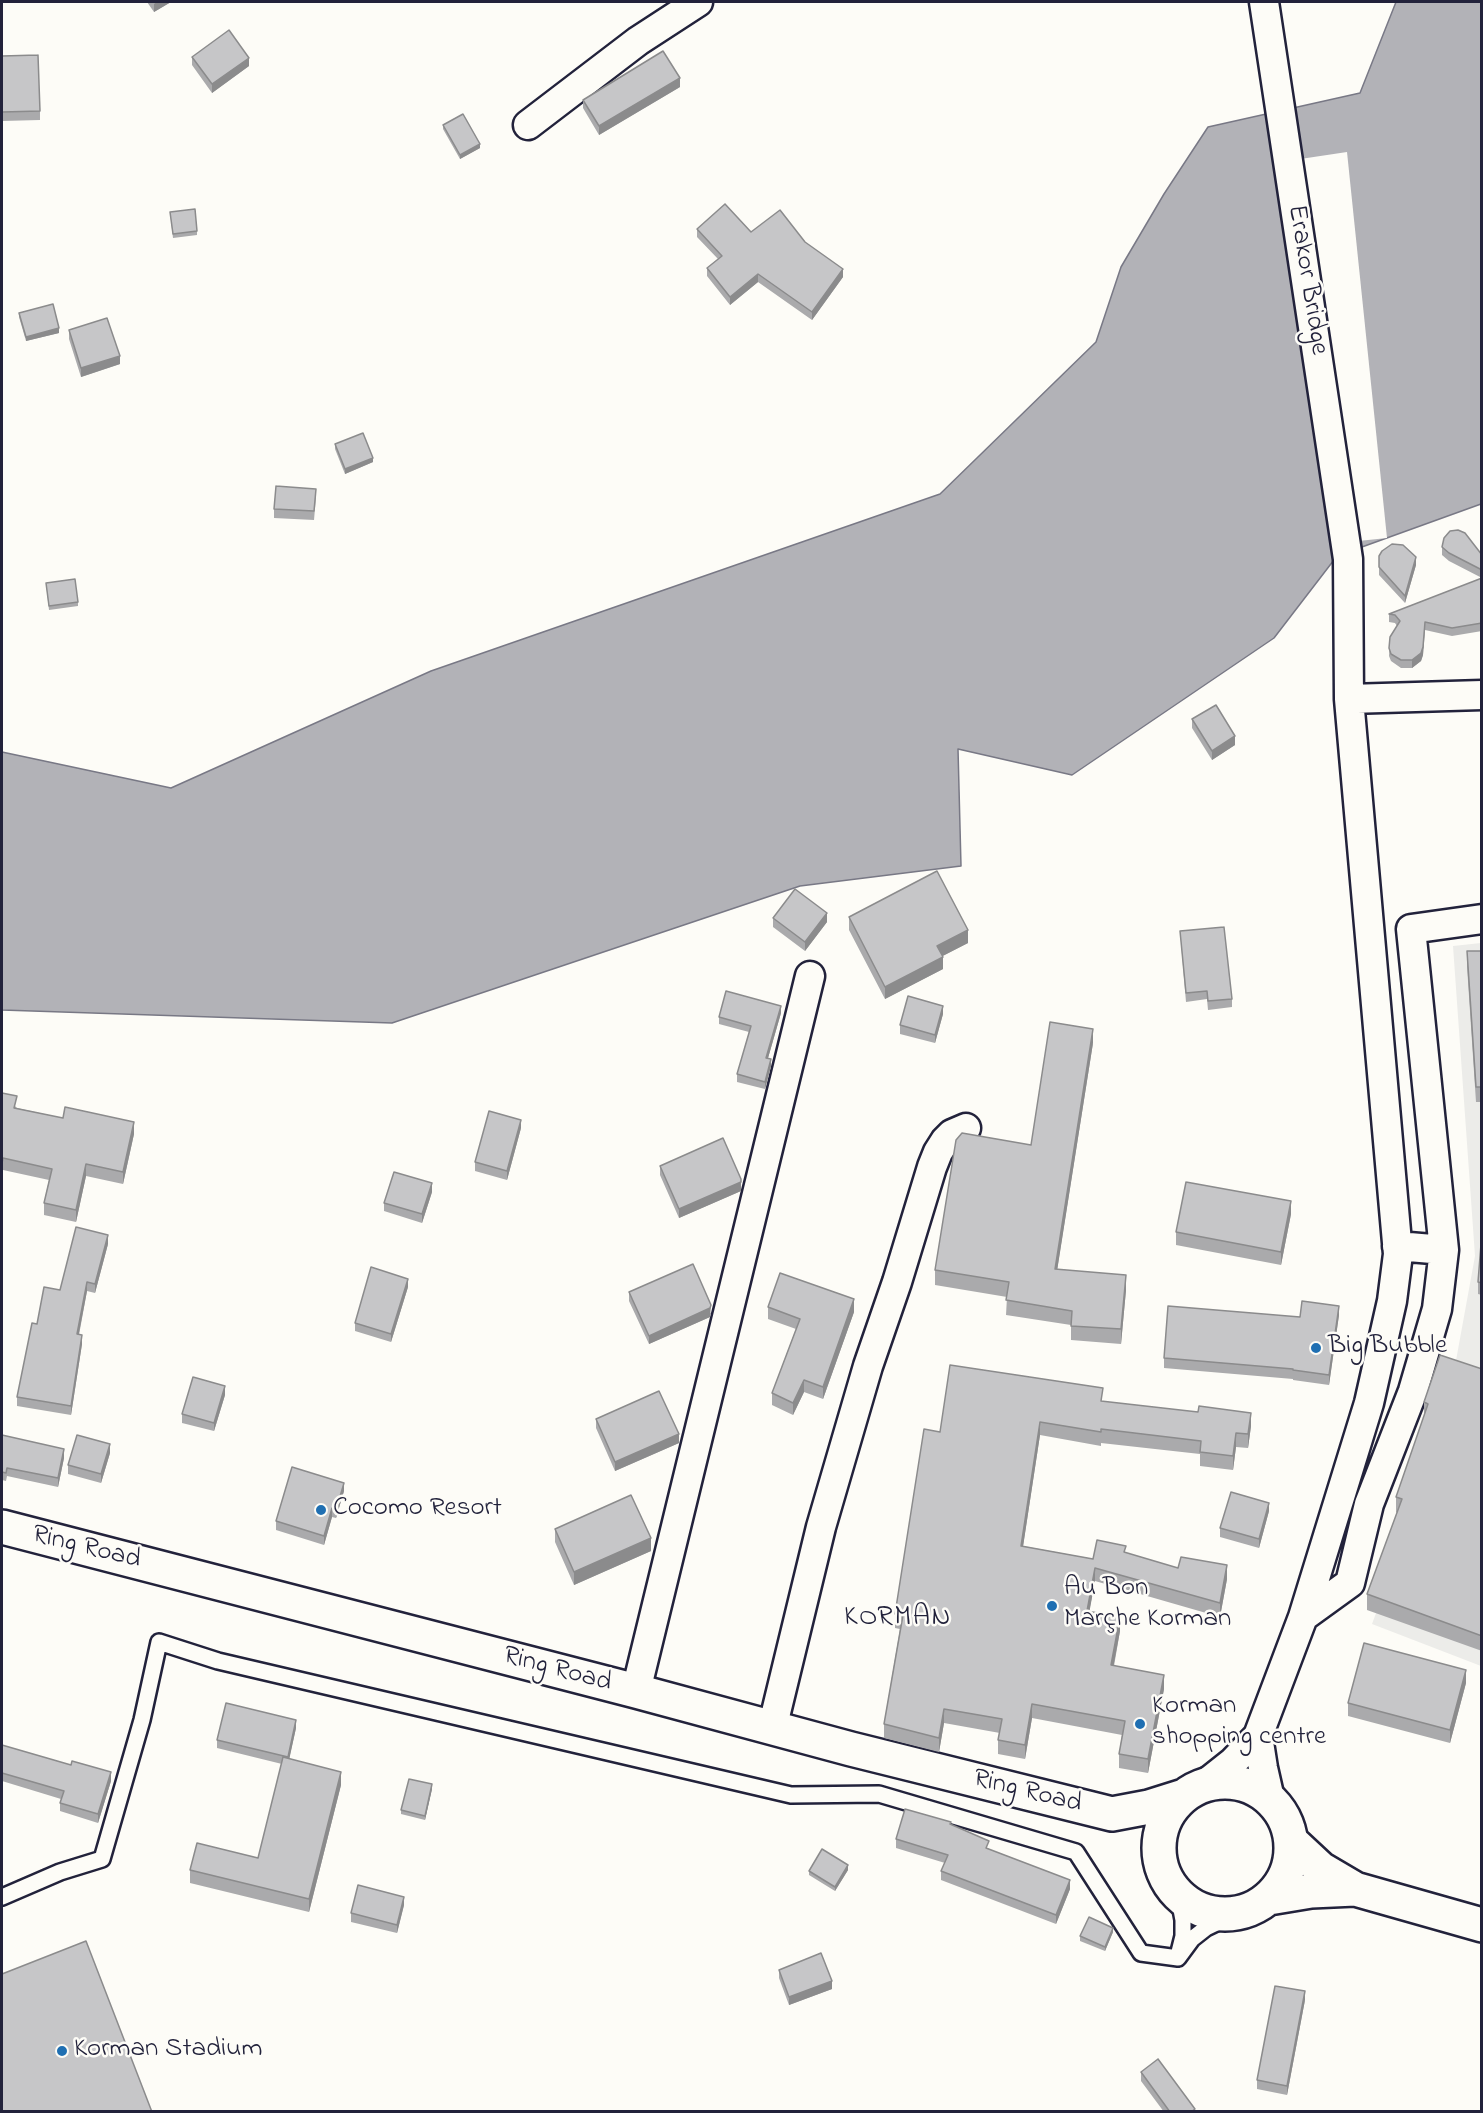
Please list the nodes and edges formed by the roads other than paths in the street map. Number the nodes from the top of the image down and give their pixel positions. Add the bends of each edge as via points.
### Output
1 (698, 2) edge
2 (1264, 2) edge
3 (528, 124) dead end
4 (1482, 695) edge
5 (1349, 699) junction
6 (1482, 919) edge
7 (1372, 961) junction
8 (1414, 963) junction
9 (810, 976) dead end
10 (1426, 1075) junction
11 (1384, 1095) junction
12 (966, 1128) dead end
13 (1436, 1161) junction
14 (1390, 1167) junction
15 (1397, 1246) junction
16 (1444, 1250) junction
17 (1380, 1354) junction
18 (1420, 1365) junction
19 (2, 1527) edge
20 (1303, 1617) junction
21 (636, 1691) junction
22 (772, 1729) junction
23 (1258, 1736) junction
24 (1195, 1790) junction
25 (1270, 1799) junction
26 (1112, 1814) junction
27 (1292, 1842) junction
28 (1168, 1878) junction
29 (1355, 1889) junction
30 (2, 1897) edge
31 (1269, 1898) junction
32 (1237, 1913) junction
33 (1482, 1925) edge
34 (1178, 1958) junction

1 - 3 street via 638,41
2 - 5 street, Erakor Bridge via 1348,559
4 - 5 street
5 - 7 street, Erakor Bridge
6 - 8 street via 1411,929
7 - 8 street
7 - 11 street, Erakor Bridge
8 - 10 street
9 - 21 street
10 - 11 street
10 - 13 street
11 - 14 street, Erakor Bridge
12 - 22 street via 945,1141 932,1167 821,1527
13 - 14 street
13 - 16 street
14 - 15 street, Erakor Bridge
15 - 16 street
15 - 17 street, Erakor Bridge via 1392,1301
16 - 18 street via 1437,1309
17 - 18 street
17 - 20 street, Erakor Bridge via 1369,1403
18 - 20 street via 1369,1504 1350,1582
19 - 21 main road, Ring Road
20 - 23 street, Erakor Bridge
21 - 22 main road, Ring Road
22 - 26 main road, Ring Road
23 - 24 street via 1233,1762
23 - 25 street
24 - 25 main road via 1228,1782 1251,1786
24 - 26 main road, Ring Road via 1149,1808
24 - 28 main road via 1171,1810 1162,1827 1159,1847
25 - 27 main road via 1285,1819
26 - 28 main road, Ring Road via 1138,1838
27 - 29 main road via 1321,1869
27 - 31 main road via 1290,1863
28 - 32 main road via 1186,1901 1202,1910
28 - 34 lane via 1183,1920
29 - 31 main road
29 - 33 main road
30 - 34 lane via 102,1859 142,1720 159,1642 218,1661 792,1794 879,1794 1076,1852 1142,1953
31 - 32 main road
32 - 34 lane via 1206,1928

